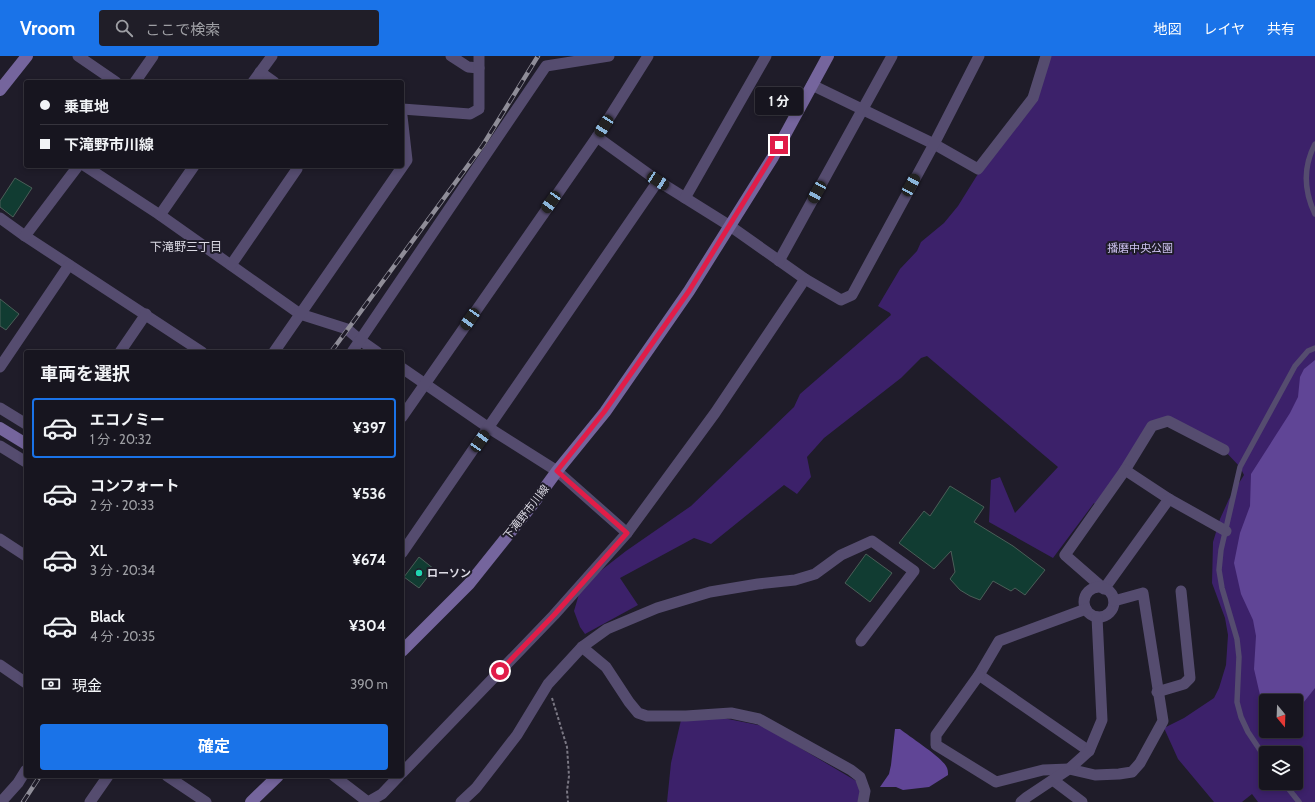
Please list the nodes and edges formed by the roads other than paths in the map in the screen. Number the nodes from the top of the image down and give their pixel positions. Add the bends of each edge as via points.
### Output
1 (27, 56) edge
2 (78, 56) edge
3 (153, 56) edge
4 (272, 56) edge
5 (451, 56) edge
6 (479, 56) edge
7 (609, 56) edge
8 (648, 56) edge
9 (766, 56) edge
10 (828, 56) edge
11 (892, 56) edge
12 (979, 56) edge
13 (1046, 56) edge
14 (479, 68) junction
15 (260, 72) junction
16 (113, 80) edge
17 (136, 80) edge
18 (254, 80) edge
19 (271, 80) edge
20 (812, 85) junction
21 (0, 90) edge
22 (404, 109) edge
23 (863, 109) junction
24 (404, 134) edge
25 (597, 137) junction
26 (934, 144) junction
27 (1315, 144) edge
28 (404, 164) edge
29 (76, 168) edge
30 (88, 168) edge
31 (193, 168) edge
32 (297, 168) edge
33 (401, 168) edge
34 (658, 181) junction
35 (685, 198) junction
36 (1315, 214) edge
37 (160, 215) junction
38 (0, 218) edge
39 (730, 226) junction
40 (25, 236) junction
41 (779, 261) junction
42 (69, 265) junction
43 (231, 265) junction
44 (805, 279) junction
45 (146, 314) junction
46 (300, 314) junction
47 (360, 340) junction
48 (1315, 348) edge
49 (121, 350) edge
50 (199, 350) edge
51 (275, 350) edge
52 (353, 350) edge
53 (375, 350) edge
54 (2, 360) edge
55 (404, 369) edge
56 (425, 383) junction
57 (0, 408) edge
58 (404, 414) edge
59 (24, 423) edge
60 (0, 428) edge
61 (489, 428) junction
62 (24, 443) edge
63 (0, 446) edge
64 (1224, 450) dead end
65 (24, 461) edge
66 (1125, 470) junction
67 (557, 471) junction
68 (1169, 499) junction
69 (1226, 531) junction
70 (627, 533) junction
71 (0, 540) edge
72 (404, 550) edge
73 (24, 555) edge
74 (1104, 589) junction
75 (1181, 591) dead end
76 (1114, 601) junction
77 (1086, 609) junction
78 (1097, 617) junction
79 (861, 641) dead end
80 (582, 647) junction
81 (404, 649) edge
82 (0, 665) edge
83 (979, 675) junction
84 (24, 682) edge
85 (1157, 692) junction
86 (1259, 749) edge
87 (1089, 751) junction
88 (1070, 769) junction
89 (404, 771) edge
90 (24, 773) edge
91 (107, 778) edge
92 (170, 778) edge
93 (276, 778) edge
94 (337, 778) edge
95 (397, 778) edge
96 (1053, 780) junction
97 (1290, 790) edge
98 (1, 802) edge
99 (90, 802) edge
100 (206, 802) edge
101 (252, 802) edge
102 (461, 802) edge
103 (863, 802) edge
104 (1021, 802) edge
105 (1082, 802) edge
106 (1299, 802) edge

1 - 21 main road
2 - 16 street
3 - 17 street
4 - 15 street
5 - 14 street via 468,67
6 - 14 street
7 - 47 street via 546,66
8 - 25 street
9 - 35 street
10 - 20 main road, 下滝野市川線
11 - 23 street
12 - 26 street
13 - 26 street via 1033,98 978,168
14 - 22 street via 479,108 470,114
15 - 18 street
15 - 19 street
20 - 23 street
20 - 39 main road, 下滝野市川線 via 773,157
23 - 26 street
23 - 41 street
24 - 28 street via 407,160
25 - 34 street
25 - 56 street
26 - 44 street via 852,295 841,300
27 - 36 lane via 1307,166 1306,182 1309,202
29 - 40 street
30 - 37 street
31 - 37 street
32 - 43 street
33 - 46 street
34 - 35 street
34 - 61 street
35 - 39 street
37 - 43 street
38 - 40 street
39 - 41 street
39 - 67 main road, 下滝野市川線 via 689,291 614,399
40 - 42 street
41 - 44 street
42 - 45 street
42 - 54 street
43 - 46 street
44 - 70 street via 715,413
45 - 49 street
45 - 50 street
46 - 47 street via 347,329
46 - 51 street
47 - 52 street
47 - 53 street
48 - 69 lane via 1308,351 1295,366 1240,467
55 - 56 street
56 - 58 street
56 - 61 street
57 - 59 street
60 - 62 main road
61 - 67 street
61 - 72 street
63 - 65 street
64 - 66 street via 1168,421 1152,426
66 - 68 street
66 - 74 street via 1065,555
67 - 70 street
67 - 81 main road, 下滝野市川線 via 469,584
68 - 69 street
68 - 74 street
69 - 86 lane via 1219,570 1238,639 1237,702 1248,732
70 - 89 street via 554,615
71 - 73 street
74 - 76 street via 1111,593
74 - 77 street via 1092,589 1088,593 1084,604
75 - 85 street via 1190,678 1184,684
76 - 78 street via 1109,613
76 - 85 street via 1143,593
77 - 78 street
77 - 83 street via 999,641
78 - 87 street via 1102,720
79 - 80 street via 914,571 872,541 841,555 815,574 795,580 710,592 657,608 607,629
80 - 102 street via 548,684 517,735 476,788
80 - 103 street via 606,667 638,713 647,716 686,716 731,713 759,719 860,777 865,791
82 - 84 street
83 - 87 street
83 - 88 street via 936,735 936,745 996,782 1043,770
85 - 88 street via 1163,721 1140,764 1132,772 1095,775
87 - 88 street
88 - 96 street
90 - 98 street
91 - 99 street
92 - 100 street
93 - 101 main road
94 - 95 street via 368,802 382,794
96 - 104 street
96 - 105 street
97 - 106 lane

